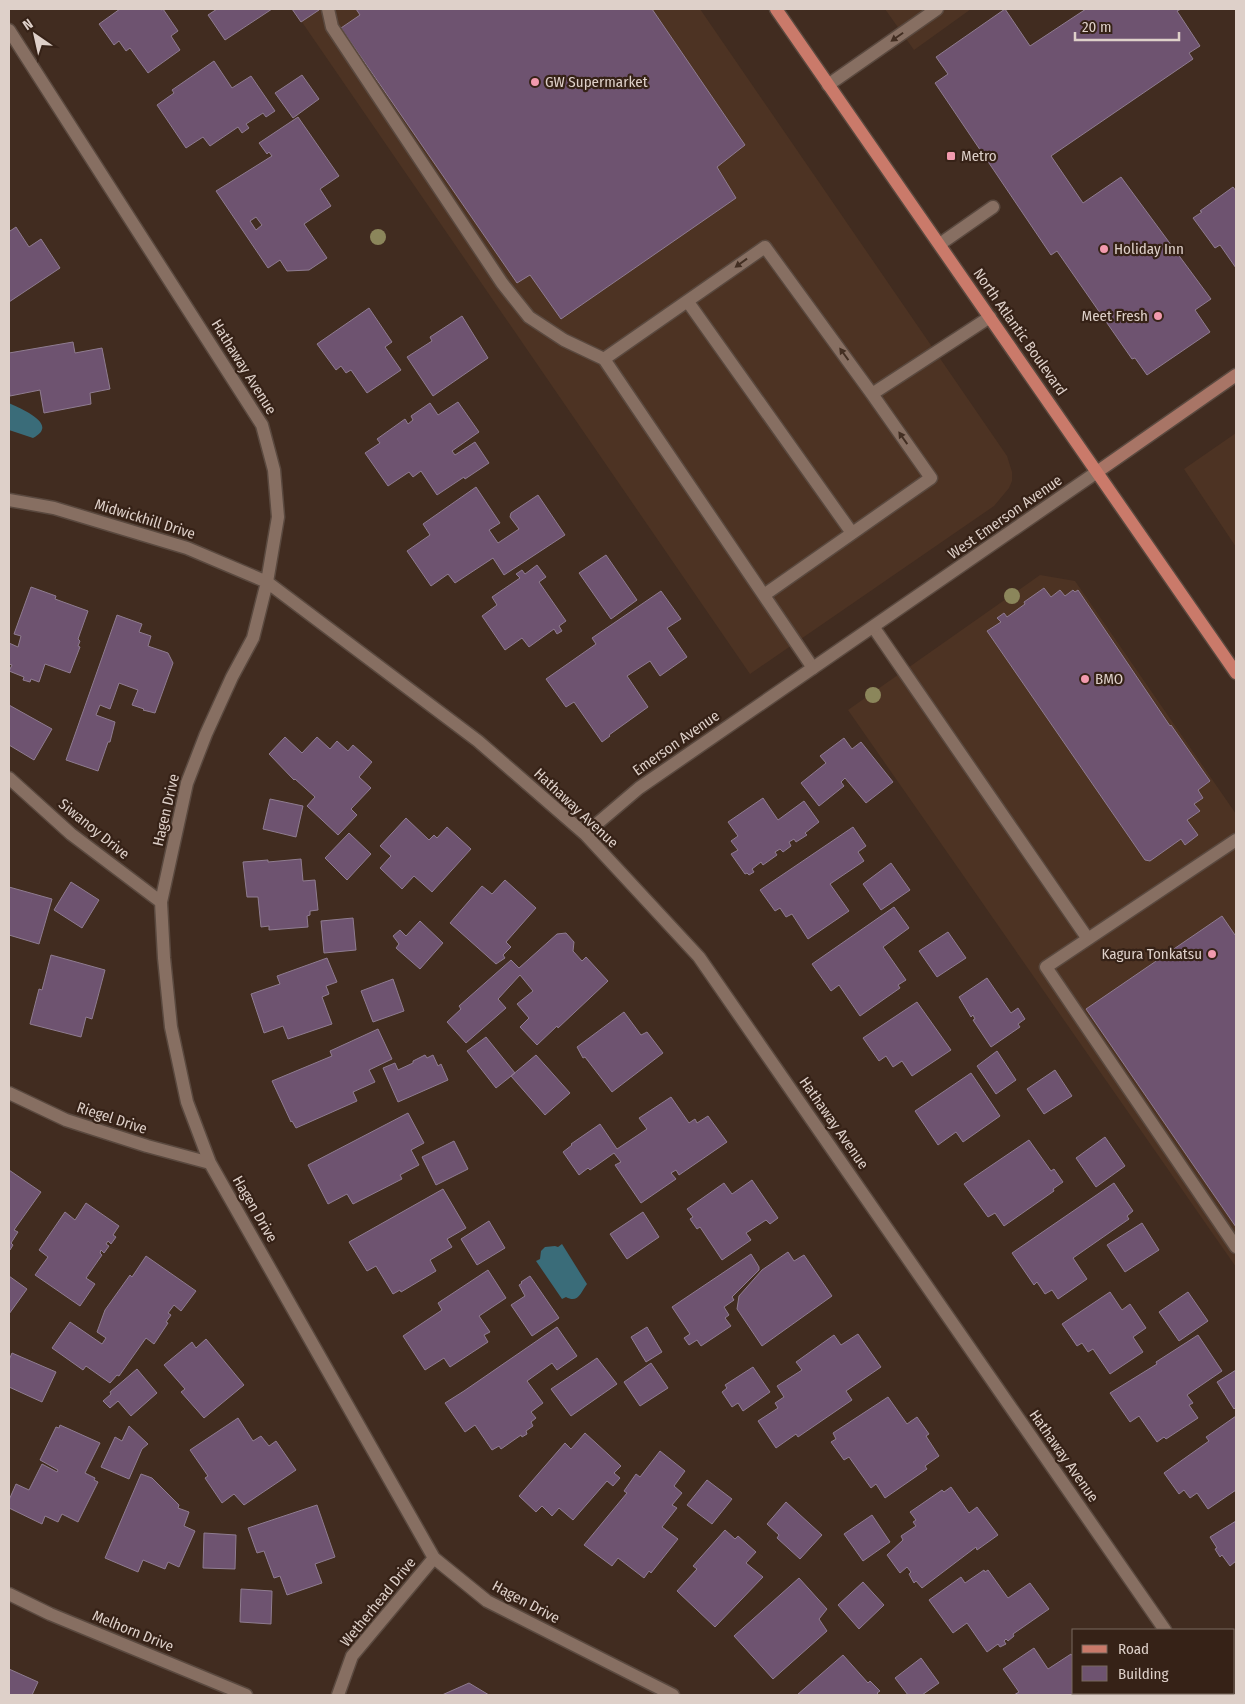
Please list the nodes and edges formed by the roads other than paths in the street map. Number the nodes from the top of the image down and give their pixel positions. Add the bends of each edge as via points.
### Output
1 (328, 9) edge
2 (776, 9) edge
3 (937, 9) edge
4 (9, 30) edge
5 (828, 85) junction
6 (993, 208) dead end
7 (940, 244) junction
8 (688, 302) junction
9 (990, 317) junction
10 (604, 359) junction
11 (1236, 375) edge
12 (872, 394) junction
13 (1097, 472) junction
14 (9, 500) edge
15 (852, 533) junction
16 (267, 582) junction
17 (764, 595) junction
18 (874, 628) junction
19 (813, 668) junction
20 (1236, 673) edge
21 (791, 683) joint
22 (9, 778) edge
23 (585, 834) junction
24 (1235, 845) edge
25 (162, 902) junction
26 (1088, 939) junction
27 (9, 1093) edge
28 (210, 1163) junction
29 (1236, 1247) edge
30 (434, 1558) junction
31 (9, 1594) edge
32 (1164, 1629) edge
33 (246, 1695) edge
34 (338, 1695) edge
35 (673, 1695) edge

1 - 10 street via 332,27 502,283 529,317 564,340
2 - 5 main road, North Atlantic Boulevard
3 -> 5 street
4 - 16 street, Hathaway Avenue via 262,425 274,470 278,517
5 - 7 main road, North Atlantic Boulevard
6 - 7 street
7 - 9 main road, North Atlantic Boulevard
8 - 10 street
12 -> 8 street via 765,246
8 - 15 street
9 - 12 street
9 - 13 main road, North Atlantic Boulevard
10 - 17 street
11 - 13 street, West Emerson Avenue
15 -> 12 street via 931,478
13 - 18 street, West Emerson Avenue
13 - 20 main road, North Atlantic Boulevard
14 - 16 street, Midwickhill Drive via 54,508 187,548
15 - 17 street
16 - 23 street, Hathaway Avenue via 478,741
16 - 25 street, Hagen Drive via 254,638 232,677 187,783
17 - 19 street
18 - 19 street, West Emerson Avenue
18 - 26 street
19 - 21 street, West Emerson Avenue
21 - 23 street, Emerson Avenue via 639,788
22 - 25 street, Siwanoy Drive via 71,834
23 - 32 street, Hathaway Avenue via 699,957
24 - 26 street
25 - 28 street, Hagen Drive via 172,1028 187,1102
26 - 29 street via 1046,968
27 - 28 street, Riegel Drive via 66,1120
28 - 30 street, Hagen Drive
30 - 34 street, Wetherhead Drive via 352,1656
30 - 35 street, Hagen Drive via 487,1601
31 - 33 street, Melhorn Drive

